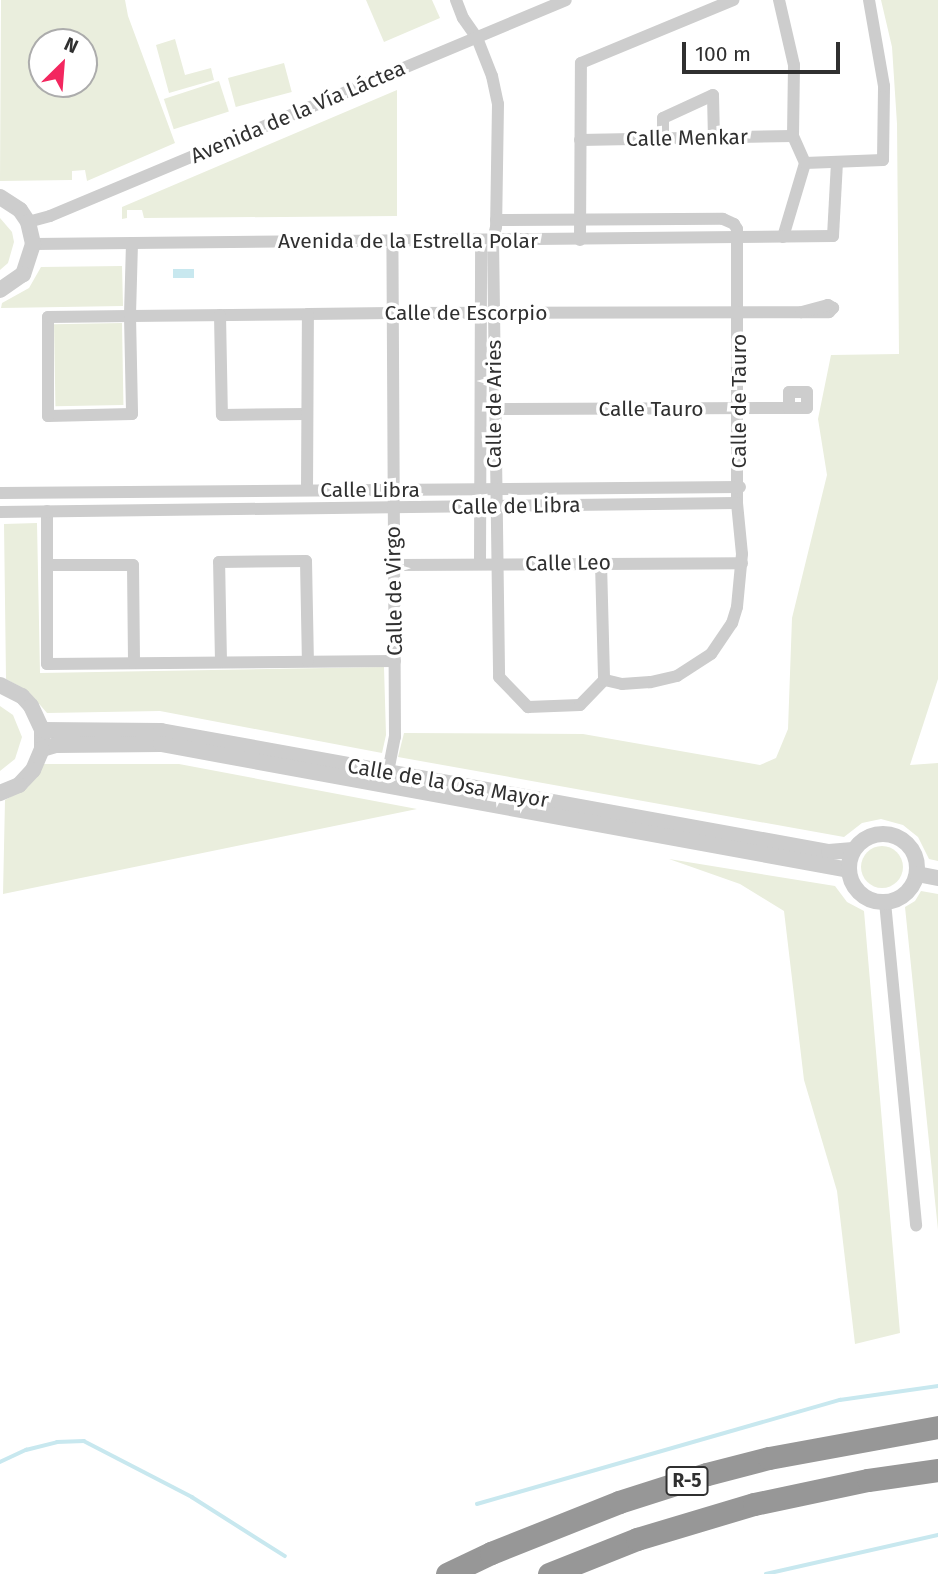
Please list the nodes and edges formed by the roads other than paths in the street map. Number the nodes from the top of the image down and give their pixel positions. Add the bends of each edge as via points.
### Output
1 (456, 0) edge
2 (566, 0) edge
3 (733, 0) edge
4 (779, 0) edge
5 (869, 0) edge
6 (477, 38) junction
7 (793, 136) junction
8 (663, 138) junction
9 (714, 138) junction
10 (580, 140) junction
11 (837, 162) junction
12 (806, 163) junction
13 (0, 197) edge
14 (496, 220) junction
15 (580, 220) junction
16 (28, 222) junction
17 (783, 237) junction
18 (738, 238) junction
19 (487, 240) junction
20 (580, 240) junction
21 (392, 242) junction
22 (131, 243) junction
23 (33, 244) junction
24 (0, 290) edge
25 (738, 311) junction
26 (802, 312) dead end
27 (392, 313) junction
28 (487, 313) junction
29 (309, 314) junction
30 (220, 315) junction
31 (130, 316) junction
32 (807, 408) dead end
33 (739, 409) junction
34 (496, 410) junction
35 (307, 414) junction
36 (740, 487) junction
37 (393, 489) junction
38 (495, 489) junction
39 (307, 490) junction
40 (481, 490) junction
41 (0, 493) edge
42 (737, 503) junction
43 (481, 506) junction
44 (495, 506) junction
45 (393, 508) junction
46 (47, 511) junction
47 (0, 512) edge
48 (601, 562) junction
49 (742, 563) junction
50 (480, 564) junction
51 (47, 565) junction
52 (395, 565) junction
53 (497, 565) junction
54 (395, 661) junction
55 (220, 662) junction
56 (308, 662) junction
57 (134, 663) junction
58 (604, 680) junction
59 (0, 685) edge
60 (42, 730) junction
61 (42, 749) junction
62 (388, 772) junction
63 (0, 793) edge
64 (853, 850) junction
65 (849, 870) junction
66 (917, 874) junction
67 (938, 878) edge
68 (885, 902) junction
69 (916, 1226) dead end
70 (938, 1427) edge
71 (938, 1470) edge
72 (447, 1574) edge
73 (549, 1574) edge

1 - 6 street, Calle de Aries
2 - 6 street, Avenida de la Vía Láctea
3 - 10 street via 581,63
4 - 7 street via 794,65
5 - 11 street via 884,86 883,160
6 - 14 street, Calle de Aries via 498,104
6 - 16 street, Avenida de la Vía Láctea
7 - 9 street, Calle Menkar
7 - 12 street
8 - 9 street, Calle Menkar
8 - 9 street via 663,118 713,95
8 - 10 street, Calle Menkar
10 - 15 street
11 - 12 street
11 - 17 street, Avenida de la Estrella Polar via 833,236
12 - 17 street
13 - 16 street via 20,210
14 - 15 street
14 - 19 street, Calle de Aries
15 - 18 street via 727,220 734,224
15 - 20 street
16 - 23 street
17 - 18 street, Avenida de la Estrella Polar
18 - 20 street, Avenida de la Estrella Polar
18 - 25 street, Calle de Tauro
19 - 20 street, Avenida de la Estrella Polar
19 - 21 street, Avenida de la Estrella Polar
19 - 28 street, Calle de Aries
21 - 22 street, Avenida de la Estrella Polar
21 - 27 street, Calle de Virgo
22 - 23 street, Avenida de la Estrella Polar
22 - 31 street, Calle de Escorpio
23 - 24 street via 23,274
25 - 26 street, Calle de Escorpio
25 - 28 street, Calle de Escorpio
25 - 33 street, Calle de Tauro
27 - 28 street, Calle de Escorpio
27 - 29 street, Calle de Escorpio
27 - 37 street, Calle de Virgo
28 - 34 street, Calle de Aries
28 - 40 street, Calle de Aries
29 - 30 street, Calle de Escorpio
29 - 35 street
30 - 31 street, Calle de Escorpio
30 - 35 street via 222,415
31 - 31 street, Calle de Escorpio via 48,317 48,416 132,414
32 - 33 street, Calle Tauro
33 - 34 street, Calle Tauro
33 - 36 street, Calle de Tauro
34 - 38 street, Calle de Aries
35 - 39 street
36 - 38 street, Calle Libra
36 - 42 street, Calle de Tauro
37 - 39 street, Calle Libra
37 - 40 street, Calle Libra
37 - 45 street, Calle de Virgo
38 - 40 street, Calle Libra
38 - 44 street, Calle de Aries
39 - 41 street, Calle Libra
40 - 43 street, Calle de Aries
42 - 44 street, Calle de Libra
42 - 49 street, Calle de Tauro
43 - 44 street, Calle de Libra
43 - 45 street, Calle de Libra
43 - 50 street, Calle de Aries
44 - 53 street, Calle de Aries
45 - 46 street, Calle de Libra
45 - 52 street, Calle de Virgo
46 - 47 street, Calle de Libra
46 - 51 street
48 - 49 street, Calle Leo
48 - 53 street, Calle Leo
48 - 58 street
49 - 58 street via 732,623 711,654 677,676 622,684
50 - 52 street, Calle Leo
50 - 53 street, Calle Leo
51 - 57 street via 134,565
51 - 57 street via 47,664
52 - 54 street, Calle de Virgo
53 - 58 street, Calle de Aries via 499,677 528,707 580,705
54 - 56 street
54 - 62 street, Calle de Virgo via 394,737
55 - 56 street
55 - 56 street via 219,562 294,561 306,561
55 - 57 street
59 - 60 street via 22,696
60 - 61 street
60 - 62 street, Calle de la Osa Mayor via 161,731
61 - 63 street via 33,770 19,785
61 - 65 street, Calle de la Osa Mayor via 161,744
62 - 64 street, Calle de la Osa Mayor via 829,852
64 - 65 street
64 - 66 street via 868,838 891,835 913,851
65 - 68 street via 866,898
66 - 67 street
66 - 68 street via 907,893
68 - 69 street
70 - 72 highway, R-5 via 707,1474 557,1525
71 - 73 highway, R-5 via 754,1504 637,1539

